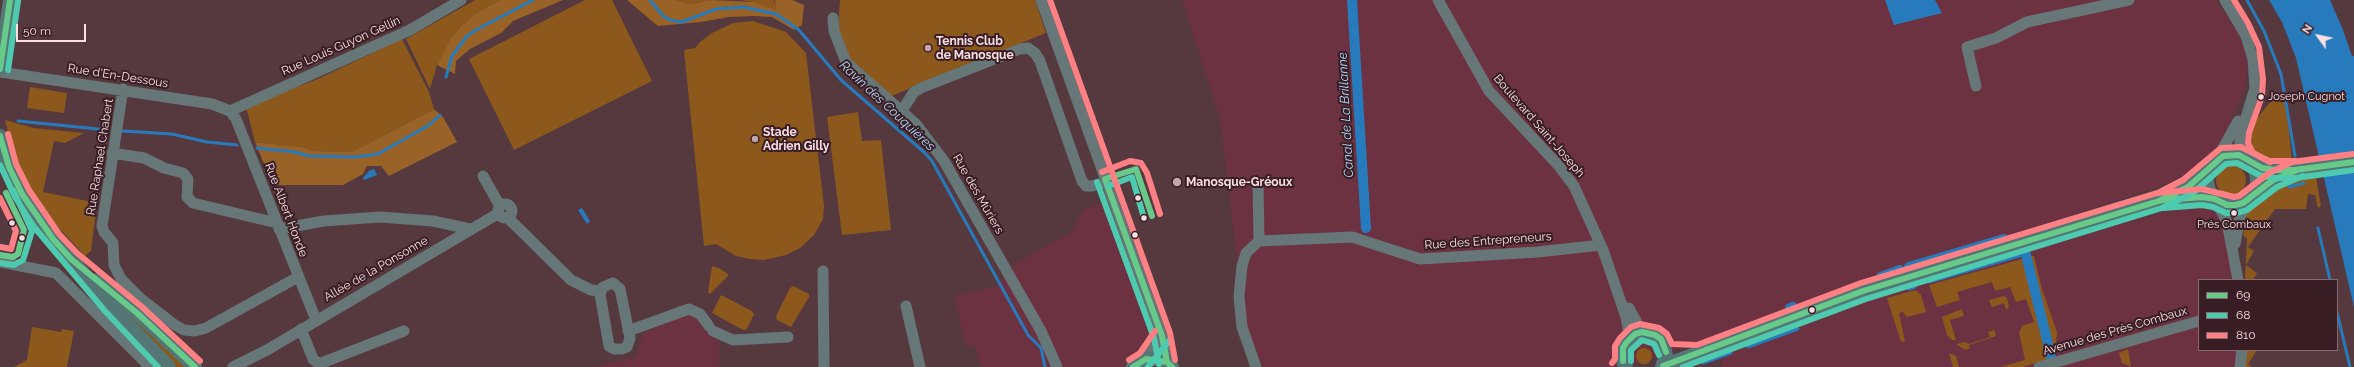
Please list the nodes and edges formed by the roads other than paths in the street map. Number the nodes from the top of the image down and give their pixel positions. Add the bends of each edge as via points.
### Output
1 (10, 0) edge
2 (461, 0) edge
3 (1041, 0) edge
4 (1438, 0) edge
5 (2129, 0) edge
6 (2217, 0) edge
7 (2225, 0) edge
8 (2234, 16) junction
9 (833, 18) dead end
10 (0, 70) edge
11 (2254, 71) junction
12 (1976, 86) dead end
13 (124, 89) junction
14 (230, 111) junction
15 (901, 112) junction
16 (0, 136) edge
17 (113, 148) junction
18 (2249, 160) junction
19 (2354, 162) edge
20 (2212, 165) junction
21 (2295, 170) junction
22 (484, 176) dead end
23 (1106, 182) junction
24 (1258, 182) dead end
25 (2251, 196) junction
26 (2215, 198) junction
27 (2159, 201) junction
28 (504, 212) junction
29 (278, 226) junction
30 (470, 229) junction
31 (1259, 242) junction
32 (1602, 247) junction
33 (2234, 251) junction
34 (71, 259) junction
35 (0, 262) edge
36 (823, 271) dead end
37 (298, 277) junction
38 (2238, 279) edge
39 (600, 291) junction
40 (906, 306) dead end
41 (316, 320) junction
42 (2198, 321) edge
43 (300, 329) junction
44 (404, 331) dead end
45 (628, 331) junction
46 (1636, 335) junction
47 (1162, 336) junction
48 (788, 337) dead end
49 (267, 350) junction
50 (2242, 351) edge
51 (1146, 359) junction
52 (1664, 362) edge
53 (249, 365) edge
54 (1170, 365) edge
55 (1623, 365) edge
56 (149, 366) edge
57 (195, 366) edge
58 (169, 367) edge
59 (233, 367) edge
60 (824, 367) edge
61 (920, 367) edge
62 (1057, 367) edge
63 (1133, 367) edge
64 (1256, 367) edge
65 (2039, 367) edge
66 (2240, 367) edge

1 - 10 main road
2 - 14 street, Rue Louis Guyon Gellin via 383,42
3 - 23 street
4 - 32 street, Boulevard Saint-Joseph via 1489,90 1570,180
5 - 12 street via 2027,22 1999,37 1967,48
6 - 8 street
7 - 8 street
8 - 11 street via 2251,49
9 - 15 street, Rue des Mûriers via 834,31 846,62
10 - 13 street, Rue d'En-Dessous
11 - 18 street via 2254,94 2240,137 2240,144
11 - 20 street via 2247,100 2236,126
13 - 14 street, Rue d'En-Dessous via 212,104
13 - 17 street, Rue Raphael Chabert
14 - 29 street, Rue Albert Honde via 236,119
15 - 23 street via 914,92 1028,48 1035,52 1040,61 1082,181 1086,186
15 - 62 street, Rue des Mûriers via 920,128 944,161 1041,331
16 - 34 main road via 9,167 22,194 40,222
17 - 29 street via 183,173 188,179 187,197 193,203
17 - 37 street, Rue Raphael Chabert via 102,226 113,243 115,268 121,279 140,298 175,325 189,331 206,328
18 - 20 main road via 2231,154
18 - 21 main road via 2267,169
18 - 25 main road via 2257,177
19 - 21 main road
20 - 26 main road via 2207,185
20 - 27 main road via 2188,187
21 - 25 main road via 2273,180
22 - 28 street
23 - 47 street
24 - 31 street
25 - 26 main road via 2235,205 2227,205
25 - 33 street via 2239,220
26 - 27 main road via 2190,197
26 - 33 street via 2226,216
27 - 52 main road via 1863,291 1698,353
28 - 30 street, Allée de la Ponsonne
28 - 39 street via 571,280 586,288
29 - 30 street via 380,217 433,221
29 - 37 street, Rue Albert Honde
30 - 41 street, Allée de la Ponsonne
31 - 32 street, Rue des Entrepreneurs via 1352,237 1420,259
31 - 64 street via 1246,253 1239,291 1242,327
32 - 46 street, Boulevard Saint-Joseph
33 - 38 street
34 - 57 main road via 137,313
34 - 58 main road
35 - 56 street via 56,273
36 - 60 street
37 - 41 street, Rue Albert Honde
39 - 45 street via 603,286 610,283 619,286
39 - 45 street via 609,346 614,349 626,347 629,341
40 - 61 street
41 - 43 street, Allée de la Ponsonne
42 - 65 street, Avenue des Près Combaux
43 - 44 street via 311,356 319,364
43 - 49 street, Allée de la Ponsonne
45 - 48 street via 689,309 700,314 711,328 733,340
46 - 52 main road via 1655,335 1664,345
46 - 55 main road via 1623,348
47 - 51 street
47 - 54 street
49 - 53 street, Allée de la Ponsonne
49 - 59 street, Allée de la Ponsonne
50 - 66 street
51 - 54 main road via 1155,358
51 - 63 main road

